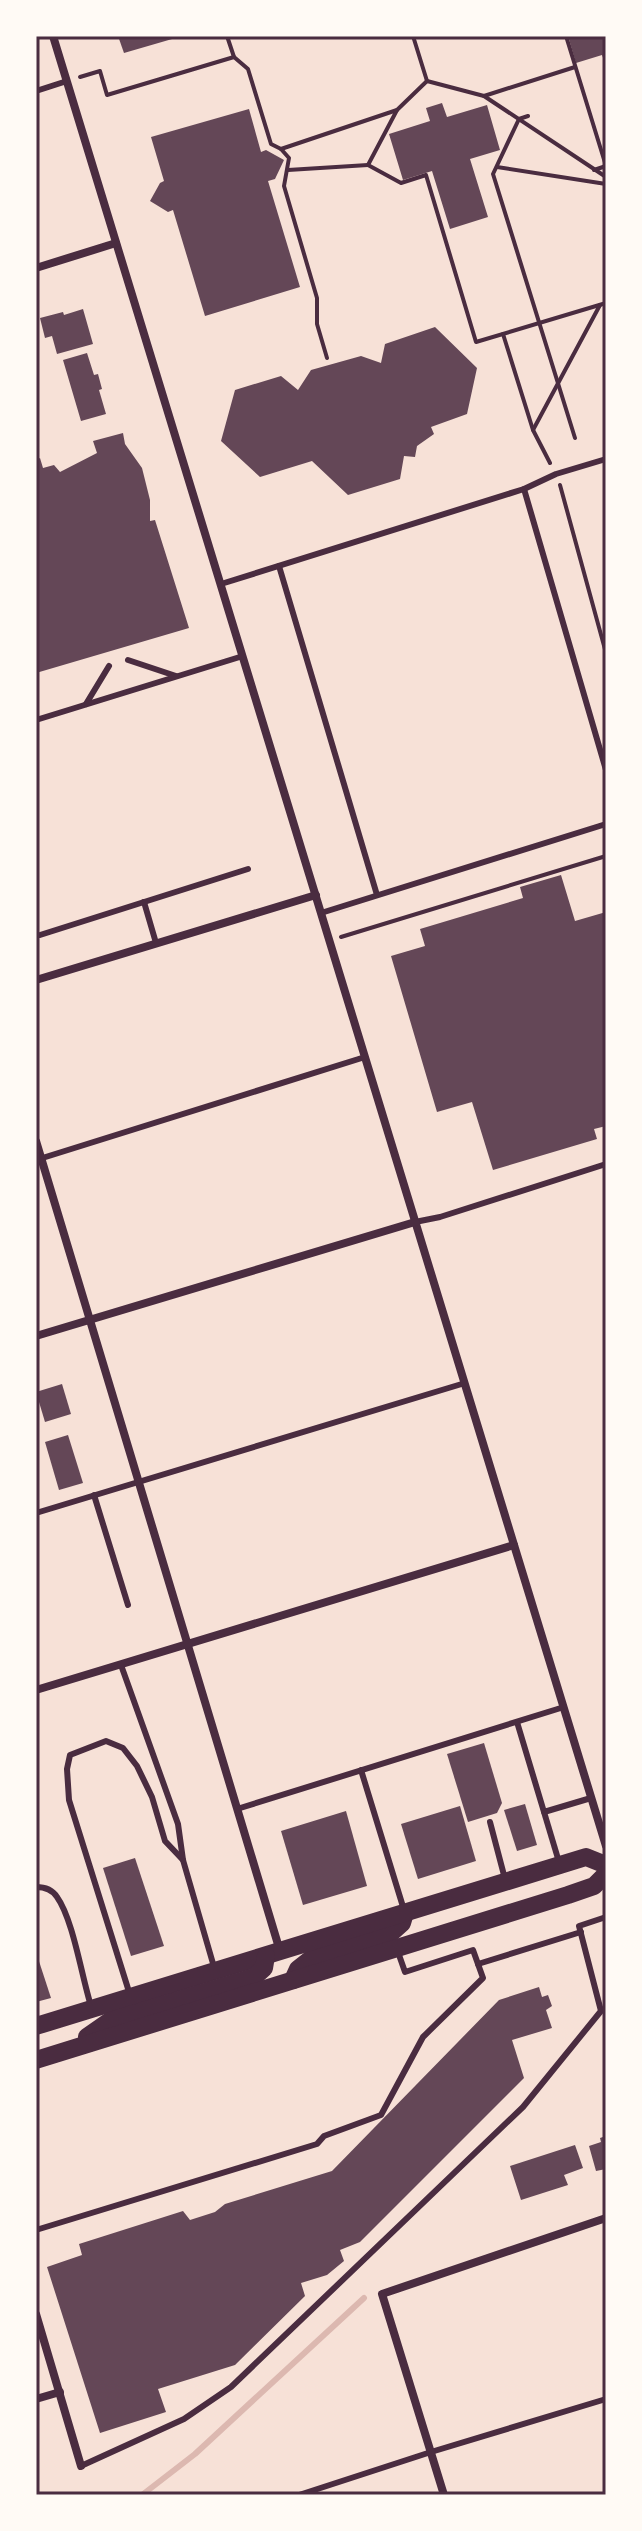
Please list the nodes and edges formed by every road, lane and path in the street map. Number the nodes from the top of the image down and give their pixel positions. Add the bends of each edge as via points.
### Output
1 (53, 36) edge
2 (227, 36) edge
3 (413, 36) edge
4 (566, 36) edge
5 (234, 57) junction
6 (575, 67) junction
7 (67, 81) junction
8 (427, 81) junction
9 (36, 91) edge
10 (484, 96) junction
11 (397, 110) junction
12 (528, 116) dead end
13 (519, 119) junction
14 (281, 149) junction
15 (368, 165) junction
16 (497, 167) junction
17 (288, 170) junction
18 (594, 170) junction
19 (606, 177) edge
20 (606, 184) edge
21 (116, 243) junction
22 (36, 268) edge
23 (603, 304) edge
24 (540, 323) junction
25 (503, 334) junction
26 (327, 358) dead end
27 (558, 384) junction
28 (533, 430) junction
29 (575, 438) dead end
30 (606, 459) edge
31 (556, 474) junction
32 (524, 489) junction
33 (279, 566) junction
34 (221, 584) junction
35 (606, 653) edge
36 (243, 656) junction
37 (128, 660) dead end
38 (109, 666) dead end
39 (176, 676) junction
40 (86, 704) junction
41 (36, 720) edge
42 (606, 770) edge
43 (606, 824) edge
44 (606, 856) edge
45 (248, 869) dead end
46 (316, 895) junction
47 (377, 895) junction
48 (144, 902) junction
49 (321, 913) junction
50 (40, 935) dead end
51 (330, 940) junction
52 (156, 943) junction
53 (36, 980) edge
54 (365, 1057) junction
55 (36, 1141) edge
56 (39, 1159) edge
57 (606, 1164) edge
58 (415, 1222) junction
59 (89, 1319) junction
60 (36, 1336) edge
61 (465, 1383) junction
62 (138, 1482) junction
63 (94, 1495) junction
64 (36, 1513) edge
65 (514, 1545) junction
66 (128, 1605) dead end
67 (187, 1645) junction
68 (121, 1665) junction
69 (36, 1690) edge
70 (564, 1707) junction
71 (517, 1722) junction
72 (361, 1770) junction
73 (591, 1798) junction
74 (237, 1809) junction
75 (544, 1812) junction
76 (490, 1822) dead end
77 (606, 1846) edge
78 (183, 1860) junction
79 (560, 1865) junction
80 (606, 1865) edge
81 (606, 1874) edge
82 (506, 1882) junction
83 (36, 1887) edge
84 (405, 1913) junction
85 (606, 1917) edge
86 (581, 1932) junction
87 (397, 1948) junction
88 (273, 1953) junction
89 (478, 1964) junction
90 (215, 1970) junction
91 (293, 1980) junction
92 (131, 1996) junction
93 (92, 2008) junction
94 (36, 2026) edge
95 (72, 2048) junction
96 (36, 2060) edge
97 (606, 2218) edge
98 (36, 2230) edge
99 (36, 2314) edge
100 (60, 2392) junction
101 (36, 2399) edge
102 (606, 2399) edge
103 (431, 2452) junction
104 (81, 2466) joint
105 (299, 2495) edge
106 (444, 2495) edge

1 - 7 street
2 - 5 path
3 - 8 path
4 - 6 path
5 - 7 path via 107,95 100,71
5 - 14 path via 248,69 271,144
6 - 10 path
6 - 18 path via 606,166
7 - 9 lane
7 - 21 street
8 - 10 path
8 - 11 path
10 - 13 path
11 - 14 path
11 - 15 path
12 - 13 path
13 - 16 path
13 - 18 path
14 - 17 path via 289,158
15 - 17 path
15 - 25 path via 401,183 426,175 476,342
16 - 20 path
16 - 24 path via 493,174
17 - 26 path via 284,186 317,298 317,324
18 - 19 path
21 - 22 street
21 - 34 street
23 - 24 path
23 - 27 path
24 - 25 path
24 - 27 path
25 - 28 path
27 - 28 path
27 - 29 path
28 - 31 path
30 - 31 lane
31 - 32 lane
31 - 35 path
32 - 33 lane
32 - 42 lane
33 - 34 lane
33 - 47 lane
34 - 36 street
36 - 39 lane
36 - 46 street
37 - 39 lane
38 - 40 lane
39 - 40 lane
40 - 41 lane
43 - 47 lane
44 - 51 path
45 - 48 lane
46 - 49 street
46 - 52 street
47 - 49 lane
48 - 50 lane
48 - 52 lane
49 - 51 street
51 - 54 street
52 - 53 street
54 - 56 lane
54 - 58 street
55 - 56 street
56 - 59 street
57 - 58 lane
58 - 59 street
58 - 61 street
59 - 60 street
59 - 62 street
61 - 62 lane
61 - 65 street
62 - 63 lane
62 - 67 street
63 - 64 lane
63 - 66 lane
65 - 67 street
65 - 70 street
67 - 68 street
67 - 74 street
68 - 69 street
68 - 78 lane via 178,1824
70 - 71 lane
70 - 73 street
71 - 72 lane
71 - 75 lane
72 - 74 lane
72 - 84 lane
73 - 75 lane
73 - 77 street
74 - 88 street
75 - 79 lane
76 - 82 lane
78 - 90 lane
78 - 92 lane via 165,1841 152,1797 123,1748 106,1741 70,1755 69,1800
79 - 80 main road via 586,1857
79 - 82 main road
81 - 87 main road via 594,1886
82 - 84 main road
83 - 93 lane via 56,1894 65,1909
84 - 88 main road
84 - 91 main road via 392,1932 312,1958
85 - 86 lane via 579,1926
86 - 89 lane
86 - 104 lane via 601,2011 523,2107 231,2387 184,2419
87 - 89 lane via 405,1972 473,1950
87 - 91 main road
88 - 90 main road
88 - 95 main road via 254,1977 110,2021
89 - 98 lane via 483,1978 423,2037 381,2115 324,2136 317,2144
90 - 92 main road
91 - 95 main road
92 - 93 main road
93 - 94 main road
95 - 96 main road
97 - 103 street via 382,2294
99 - 100 street
100 - 101 street
100 - 104 street
102 - 103 lane
103 - 105 lane
103 - 106 street

